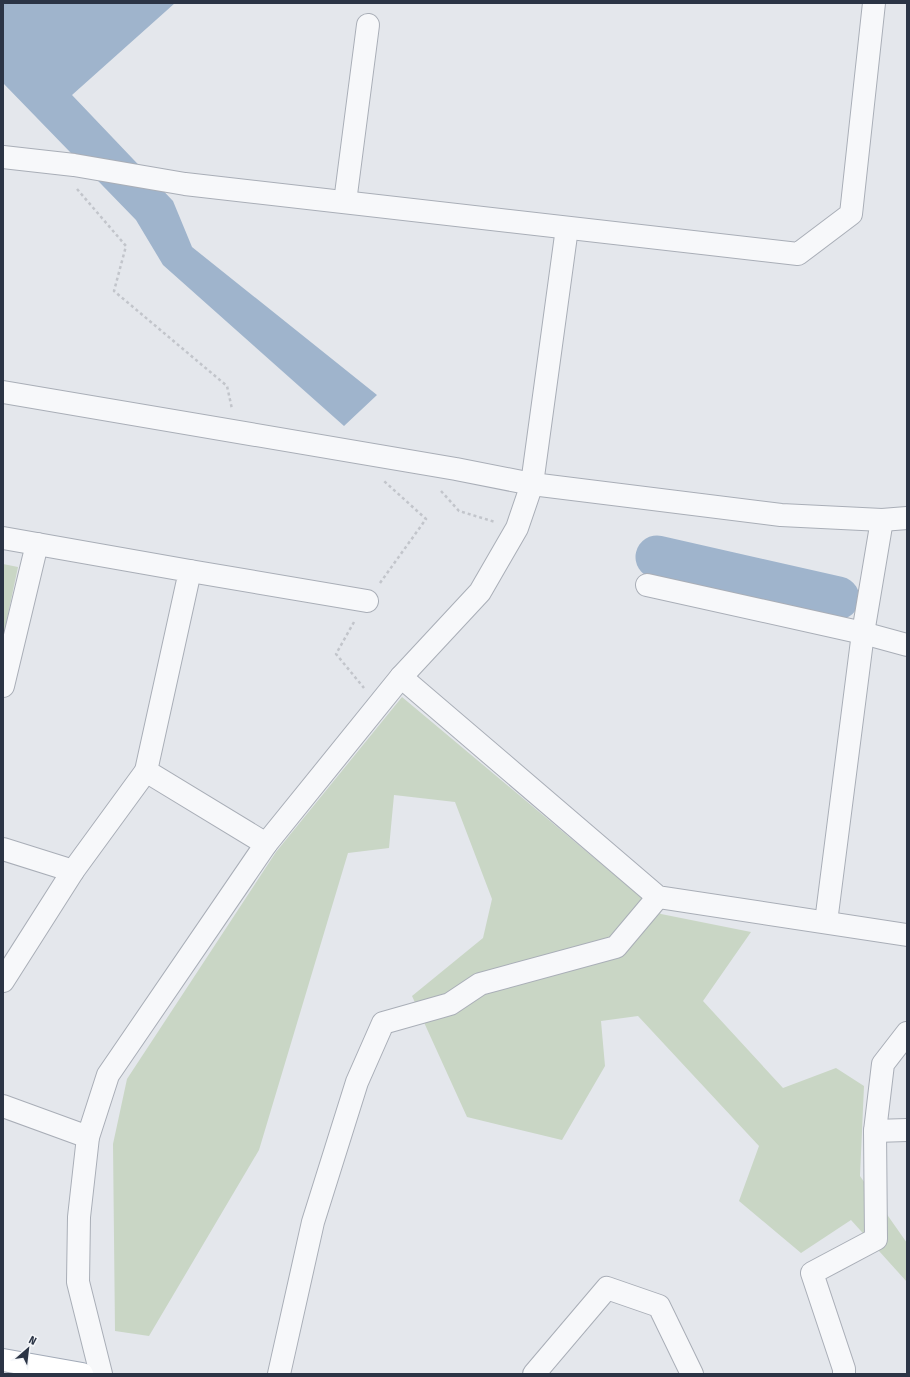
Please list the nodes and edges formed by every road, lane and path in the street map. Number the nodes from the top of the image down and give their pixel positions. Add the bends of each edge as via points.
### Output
1 (874, 3) edge
2 (368, 25) dead end
3 (3, 157) edge
4 (64, 164) junction
5 (345, 202) junction
6 (567, 228) junction
7 (3, 392) edge
8 (237, 432) junction
9 (390, 480) dead end
10 (532, 484) junction
11 (440, 490) dead end
12 (907, 518) edge
13 (882, 520) junction
14 (517, 528) junction
15 (3, 538) edge
16 (37, 544) junction
17 (190, 571) junction
18 (647, 585) dead end
19 (366, 601) junction
20 (863, 633) junction
21 (907, 645) edge
22 (401, 676) junction
23 (3, 685) edge
24 (378, 705) junction
25 (146, 771) junction
26 (266, 844) junction
27 (3, 849) edge
28 (73, 871) junction
29 (658, 897) junction
30 (826, 922) junction
31 (907, 935) edge
32 (3, 980) edge
33 (907, 1033) edge
34 (3, 1106) edge
35 (907, 1130) edge
36 (875, 1131) junction
37 (88, 1137) junction
38 (3, 1360) edge
39 (82, 1374) edge
40 (101, 1374) edge
41 (279, 1374) edge
42 (534, 1374) edge
43 (692, 1374) edge
44 (844, 1374) edge

1 - 6 street via 851,214 798,254
2 - 5 street
3 - 4 street
4 - 5 street via 185,184
4 - 8 path via 126,246 114,291 227,386
5 - 6 street
6 - 10 street
7 - 8 street
8 - 10 street
9 - 19 path via 382,479 426,519
10 - 13 street via 781,515
10 - 14 street
11 - 14 path via 459,511
12 - 13 street
13 - 20 street
14 - 22 street via 480,592
15 - 16 street
16 - 17 street
16 - 23 street
17 - 19 street
17 - 25 street
18 - 20 street
19 - 24 path via 336,654
20 - 21 street
20 - 30 street
22 - 24 street
22 - 29 street
24 - 26 street
25 - 26 street
25 - 28 street
26 - 37 street via 108,1075
27 - 28 street
28 - 32 street
29 - 30 street
29 - 41 street via 616,947 480,984 450,1004 383,1023 357,1082 313,1222
30 - 31 street
33 - 36 street via 883,1064
34 - 37 street
35 - 36 street
36 - 44 street via 876,1239 812,1273
37 - 40 street via 79,1217 78,1282
38 - 39 main road
42 - 43 street via 607,1288 659,1306

